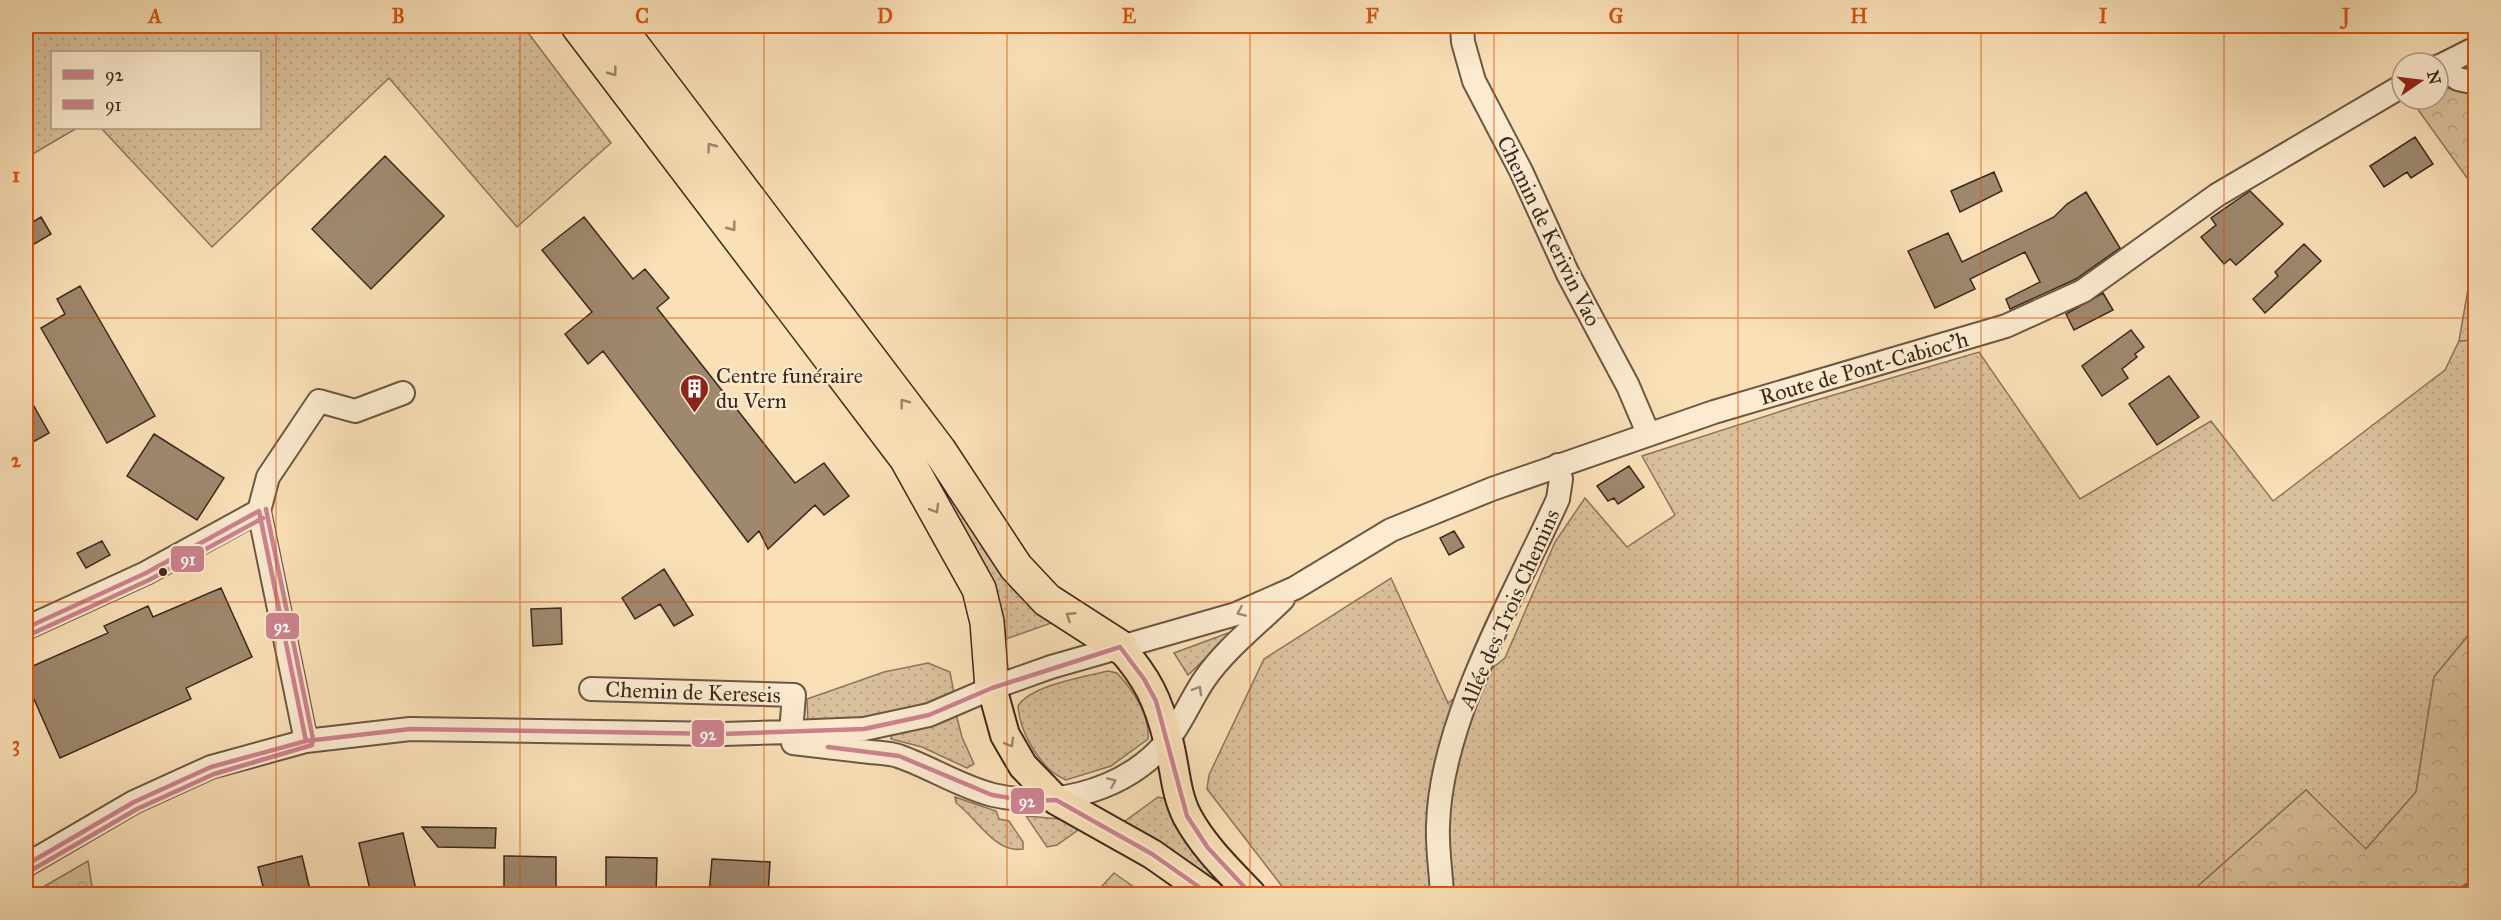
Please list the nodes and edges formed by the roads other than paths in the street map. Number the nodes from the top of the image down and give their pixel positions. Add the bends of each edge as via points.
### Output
1 (578, 26) edge
2 (618, 26) edge
3 (1462, 26) edge
4 (2475, 48) edge
5 (2450, 60) edge
6 (2450, 74) edge
7 (2475, 83) edge
8 (2390, 93) edge
9 (403, 393) dead end
10 (1648, 433) junction
11 (1558, 465) junction
12 (259, 511) junction
13 (1294, 588) junction
14 (26, 628) edge
15 (1120, 647) junction
16 (992, 688) junction
17 (591, 689) dead end
18 (791, 732) junction
19 (723, 734) junction
20 (1168, 740) junction
21 (306, 741) junction
22 (1056, 800) junction
23 (26, 865) edge
24 (1209, 894) edge
25 (1251, 894) edge
26 (1442, 894) edge

1 -> 16 highway via 906,458 979,589 987,621
15 -> 2 highway via 1047,600 1016,567 939,450
3 - 10 street, Chemin de Kerivin Vao via 1474,81
4 - 5 street
6 - 7 street
8 - 10 street, Route de Pont-Cabioc'h via 2217,195 2083,291 2006,326
9 - 12 street via 355,411 319,401 268,477
10 - 11 street, Route de Pont-Cabioc'h
11 - 13 street, Route de Pont-Cabioc'h via 1390,530
11 - 26 street, Allée des Trois Chemins via 1558,499 1467,695 1445,772 1438,825
12 - 14 street via 146,573
12 - 21 street
13 -> 15 street, Route de Pont-Cabioc'h via 1228,617
20 -> 13 street, Route de Pont-Cabioc'h via 1204,679
15 - 16 street
15 - 20 main road via 1151,686
16 - 18 street via 929,715 864,729
16 -> 22 main road via 1005,735 1023,766
17 - 18 street, Chemin de Kereseis via 794,695
18 - 19 street
19 - 21 street via 410,729
19 - 22 street via 899,756 992,795 1028,801
22 -> 20 street via 1096,789 1126,775 1156,754
20 - 25 main road via 1186,814 1205,844
21 - 23 street via 211,767 134,802
22 - 24 main road via 1152,854

